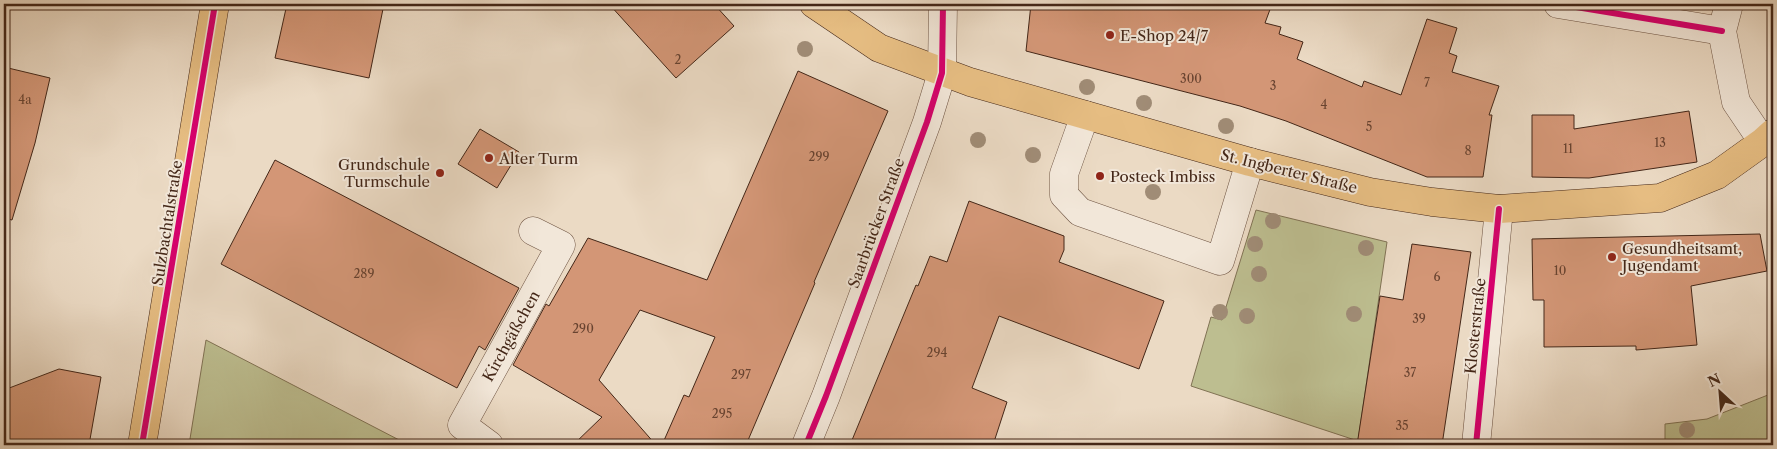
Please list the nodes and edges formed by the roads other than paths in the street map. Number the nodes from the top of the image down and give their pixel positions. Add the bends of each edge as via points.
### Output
1 (215, 4) edge
2 (814, 4) edge
3 (943, 4) edge
4 (1558, 4) edge
5 (1730, 4) edge
6 (1722, 31) junction
7 (942, 73) junction
8 (1086, 115) junction
9 (1768, 137) edge
10 (1250, 162) junction
11 (1499, 209) junction
12 (533, 230) dead end
13 (142, 445) edge
14 (488, 445) edge
15 (806, 445) edge
16 (1476, 445) edge

1 - 13 main road, Sulzbachtalstraße
2 - 7 main road, St. Ingberter Straße via 879,48
3 - 7 street, Saarbrücker Straße
4 - 6 street
5 - 6 street
6 - 9 street via 1736,102
7 - 8 main road, St. Ingberter Straße
7 - 15 street, Saarbrücker Straße
8 - 10 main road, St. Ingberter Straße
8 - 10 street via 1064,174 1064,195 1080,212 1220,261
9 - 11 main road, St. Ingberter Straße via 1716,175 1660,198
10 - 11 main road, St. Ingberter Straße via 1370,192
11 - 16 street, Klosterstraße
12 - 14 street, Kirchgäßchen via 561,245 462,425

